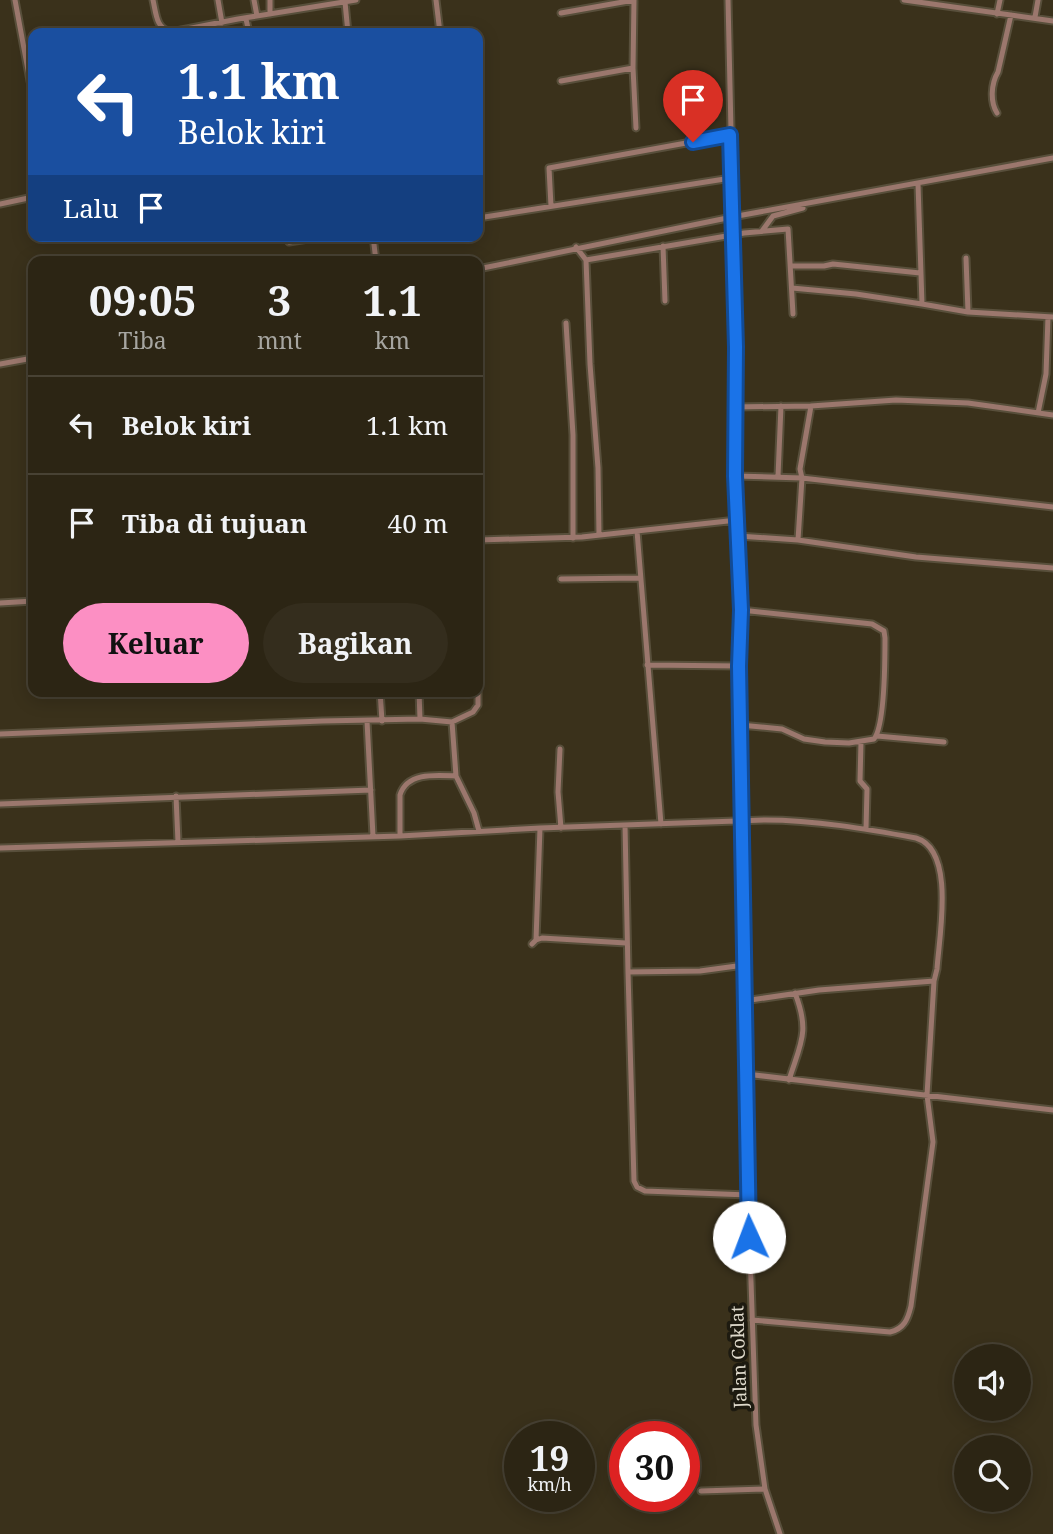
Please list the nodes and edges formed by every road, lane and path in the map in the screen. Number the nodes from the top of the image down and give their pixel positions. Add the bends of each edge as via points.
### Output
1 (15, 0) edge
2 (153, 0) edge
3 (218, 0) edge
4 (254, 0) edge
5 (270, 0) edge
6 (356, 0) edge
7 (436, 0) edge
8 (727, 0) edge
9 (904, 0) edge
10 (1000, 0) edge
11 (1038, 0) edge
12 (330, 2) edge
13 (345, 2) edge
14 (561, 13) dead end
15 (270, 14) junction
16 (997, 14) junction
17 (1011, 15) junction
18 (257, 16) junction
19 (1035, 17) junction
20 (246, 19) junction
21 (1053, 20) edge
22 (222, 23) junction
23 (214, 25) junction
24 (162, 28) edge
25 (196, 28) edge
26 (214, 28) edge
27 (248, 28) edge
28 (348, 28) edge
29 (439, 28) edge
30 (633, 68) junction
31 (28, 70) edge
32 (561, 81) dead end
33 (997, 113) dead end
34 (636, 128) dead end
35 (730, 135) junction
36 (1053, 158) edge
37 (731, 178) junction
38 (918, 184) junction
39 (842, 197) junction
40 (28, 198) edge
41 (0, 203) edge
42 (551, 206) junction
43 (483, 217) edge
44 (732, 217) junction
45 (762, 231) junction
46 (731, 235) junction
47 (663, 246) junction
48 (576, 247) junction
49 (965, 258) dead end
50 (586, 260) junction
51 (791, 266) junction
52 (483, 268) edge
53 (920, 274) junction
54 (792, 288) junction
55 (665, 301) dead end
56 (922, 304) junction
57 (968, 312) junction
58 (793, 314) dead end
59 (1050, 317) edge
60 (566, 323) dead end
61 (28, 359) edge
62 (0, 364) edge
63 (781, 406) junction
64 (811, 406) junction
65 (734, 407) junction
66 (1038, 413) junction
67 (1053, 415) edge
68 (735, 476) junction
69 (778, 476) junction
70 (802, 478) junction
71 (1053, 508) edge
72 (737, 520) junction
73 (637, 531) junction
74 (599, 535) junction
75 (738, 536) junction
76 (799, 537) junction
77 (573, 538) junction
78 (483, 540) edge
79 (1053, 568) edge
80 (640, 578) junction
81 (561, 579) dead end
82 (28, 601) edge
83 (0, 603) edge
84 (741, 610) junction
85 (647, 665) junction
86 (739, 666) junction
87 (380, 697) edge
88 (419, 697) edge
89 (478, 697) edge
90 (420, 719) junction
91 (382, 720) junction
92 (367, 721) junction
93 (452, 722) junction
94 (740, 725) junction
95 (0, 734) edge
96 (877, 736) junction
97 (861, 742) junction
98 (944, 742) dead end
99 (560, 749) dead end
100 (456, 775) junction
101 (371, 790) junction
102 (176, 796) junction
103 (0, 804) edge
104 (742, 822) junction
105 (661, 824) junction
106 (625, 825) junction
107 (540, 828) junction
108 (561, 828) junction
109 (866, 829) junction
110 (479, 831) junction
111 (400, 835) junction
112 (373, 836) junction
113 (178, 842) junction
114 (0, 848) edge
115 (626, 943) junction
116 (744, 965) junction
117 (628, 972) junction
118 (934, 981) junction
119 (795, 993) junction
120 (744, 1001) junction
121 (746, 1074) junction
122 (789, 1080) junction
123 (927, 1094) junction
124 (1053, 1110) edge
125 (748, 1195) junction
126 (752, 1320) junction
127 (765, 1489) junction
128 (701, 1491) dead end
129 (779, 1531) edge

1 - 31 street
2 - 24 street
3 - 22 street
4 - 18 street
5 - 15 street
6 - 13 street
7 - 29 street
8 - 35 street, Jalan Coklat
9 - 16 street
10 - 16 street
11 - 19 street
12 - 13 street
12 - 15 street
13 - 28 street
14 - 30 street via 634,0
15 - 18 street
16 - 17 street
17 - 19 street
17 - 33 street via 993,80
18 - 20 street
19 - 21 street
20 - 22 street
20 - 27 street
22 - 23 street
23 - 25 street
23 - 26 street
30 - 32 street
30 - 34 street
35 - 37 street, Jalan Coklat
35 - 42 street via 549,169
36 - 38 street
37 - 42 street
37 - 44 street, Jalan Coklat
38 - 39 street
38 - 53 street
39 - 44 street
39 - 45 street via 778,214
40 - 41 street
42 - 43 street
44 - 46 street, Jalan Coklat
44 - 48 street
45 - 46 street
45 - 51 street via 788,229
46 - 47 street
46 - 65 street, Jalan Coklat
47 - 50 street
47 - 55 street
48 - 50 street
48 - 52 street
49 - 57 street
50 - 74 street
51 - 53 street via 832,264
51 - 54 street
53 - 56 street
54 - 56 street
54 - 58 street
56 - 57 street
57 - 59 street
59 - 66 street
60 - 77 street
61 - 62 street
63 - 64 street
63 - 65 street
63 - 69 street
64 - 66 street via 896,400 968,403
64 - 70 street
65 - 68 street, Jalan Coklat
66 - 67 street
68 - 69 street
68 - 72 street, Jalan Coklat
69 - 70 street
70 - 71 street
70 - 76 street
72 - 73 street
72 - 75 street, Jalan Coklat
73 - 74 street
73 - 80 street
74 - 77 street
75 - 76 street
75 - 84 street, Jalan Coklat
76 - 79 street via 916,557
77 - 78 street
80 - 81 street
80 - 85 street
82 - 83 street
84 - 86 street, Jalan Coklat
84 - 96 street via 830,618 881,629 885,651
85 - 86 street
85 - 105 street
86 - 94 street, Jalan Coklat
87 - 91 street
88 - 90 street
89 - 93 street via 473,712
90 - 91 street
90 - 93 street
91 - 92 street
92 - 95 street
92 - 101 street
93 - 100 street
94 - 97 street via 782,729 809,740
94 - 104 street, Jalan Coklat
96 - 97 street
96 - 98 street
97 - 109 street
99 - 108 street
100 - 110 street
100 - 111 street via 409,781 400,795
101 - 102 street
101 - 112 street
102 - 103 street
102 - 113 street
104 - 105 street
104 - 109 street via 789,821
104 - 116 street, Jalan Coklat
105 - 106 street
106 - 108 street
106 - 115 street
107 - 108 street
107 - 110 street
107 - 115 street via 534,942
109 - 118 street via 923,840 931,848 942,885
110 - 111 street
111 - 112 street
112 - 113 street
113 - 114 street
115 - 117 street
116 - 117 street
116 - 120 street, Jalan Coklat
117 - 125 street via 636,1187
118 - 119 street
118 - 123 street
119 - 120 street
119 - 122 street via 804,1028
120 - 121 street, Jalan Coklat
121 - 122 street
121 - 125 street, Jalan Coklat
122 - 123 street
123 - 124 street
123 - 126 street via 933,1142 911,1307 904,1325 890,1332
125 - 126 street, Jalan Coklat
126 - 127 street, Jalan Coklat via 756,1425
127 - 128 street
127 - 129 street, Jalan Coklat

